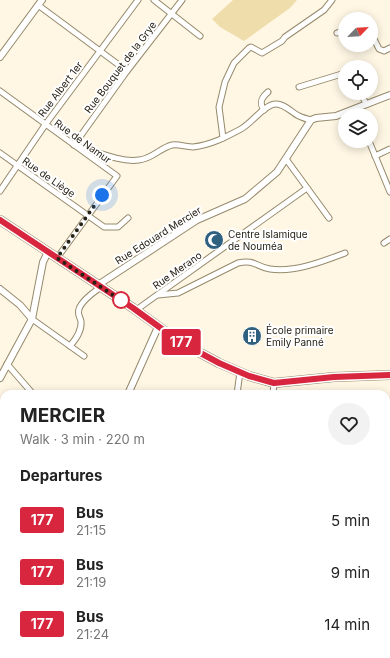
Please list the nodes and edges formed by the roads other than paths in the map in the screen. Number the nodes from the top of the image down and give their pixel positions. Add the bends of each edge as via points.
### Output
1 (138, 0) edge
2 (154, 0) edge
3 (182, 0) edge
4 (332, 0) edge
5 (40, 2) edge
6 (171, 14) junction
7 (200, 36) dead end
8 (378, 47) edge
9 (390, 48) edge
10 (100, 51) junction
11 (0, 57) edge
12 (127, 71) junction
13 (338, 75) edge
14 (299, 87) dead end
15 (0, 91) edge
16 (268, 92) dead end
17 (390, 95) edge
18 (364, 100) edge
19 (366, 104) junction
20 (361, 108) edge
21 (264, 110) junction
22 (338, 116) edge
23 (311, 120) junction
24 (45, 125) junction
25 (224, 138) junction
26 (74, 144) junction
27 (372, 148) edge
28 (390, 149) edge
29 (0, 153) edge
30 (375, 156) junction
31 (286, 159) junction
32 (18, 166) junction
33 (307, 188) junction
34 (0, 191) edge
35 (390, 192) edge
36 (88, 215) junction
37 (128, 218) dead end
38 (329, 218) dead end
39 (0, 220) edge
40 (390, 239) edge
41 (384, 243) dead end
42 (48, 252) junction
43 (345, 253) dead end
44 (57, 258) junction
45 (99, 286) junction
46 (0, 289) edge
47 (157, 295) junction
48 (137, 311) junction
49 (32, 319) junction
50 (158, 327) junction
51 (70, 346) junction
52 (84, 356) dead end
53 (7, 364) junction
54 (240, 372) junction
55 (390, 375) edge
56 (0, 378) edge
57 (274, 383) junction
58 (30, 390) edge
59 (130, 390) edge
60 (238, 390) edge
61 (273, 390) edge

1 - 10 street, Rue Albert 1er
2 - 6 street
3 - 6 street, Rue Bouquet de la Grye
4 - 25 street via 324,10 282,41 262,53 251,47 234,63 225,82 219,107
5 - 10 street
5 - 11 street
6 - 7 street
6 - 12 street, Rue Bouquet de la Grye
8 - 9 street via 384,51
10 - 12 street
10 - 24 street, Rue Albert 1er
12 - 26 street, Rue Bouquet de la Grye
13 - 14 street
15 - 24 street, Rue de Namur
16 - 21 street via 260,103
17 - 19 street
18 - 19 street
19 - 20 street
21 - 23 street via 277,103
21 - 25 street via 245,127
22 - 23 street
23 - 31 street, Rue Edouard Mercier
24 - 26 street, Rue de Namur
24 - 32 street, Rue Albert 1er
25 - 26 street via 191,147 174,145 139,160 113,157
26 - 36 street, Rue de Namur via 117,176
27 - 30 street
28 - 30 street
29 - 32 street, Rue de Liège
30 - 35 street
31 - 33 street
31 - 45 street, Rue Edouard Mercier via 278,172 245,199 197,220
32 - 34 street, Rue Albert 1er
32 - 36 street, Rue de Liège
33 - 38 street
33 - 47 street, Rue Merano
36 - 37 street, Rue de Liège via 104,227 110,228 118,227
36 - 44 street
39 - 42 main road
40 - 41 street
42 - 44 main road
42 - 49 street via 43,262
43 - 47 street via 314,264 289,269 270,269 245,261 178,293
44 - 45 main road
45 - 48 main road
45 - 51 street via 79,308 81,330
46 - 49 street via 20,305
47 - 48 street, Rue Merano
48 - 50 main road
49 - 51 street
49 - 53 street
50 - 54 main road via 199,353
50 - 59 street
51 - 52 street
53 - 56 street
53 - 58 street
54 - 57 main road
54 - 60 street
55 - 57 main road
57 - 61 street

